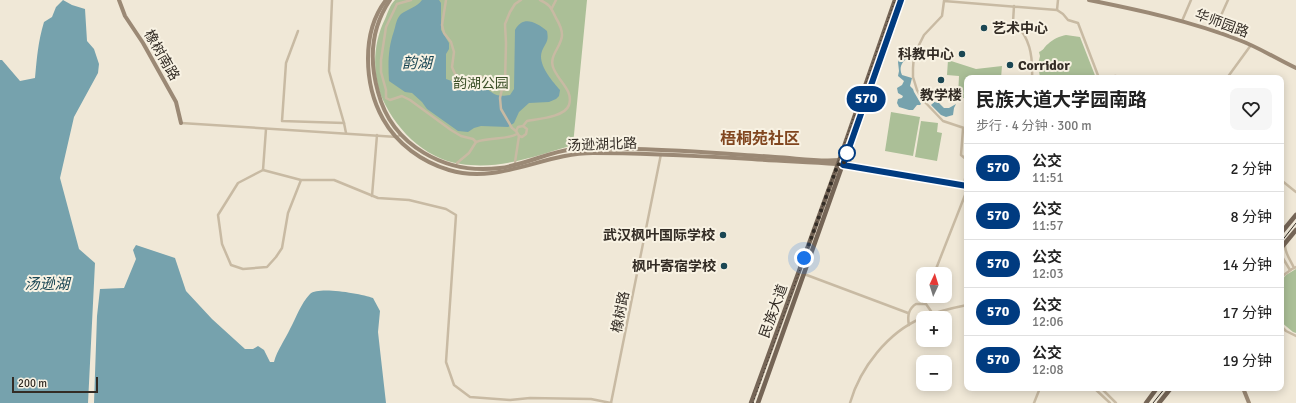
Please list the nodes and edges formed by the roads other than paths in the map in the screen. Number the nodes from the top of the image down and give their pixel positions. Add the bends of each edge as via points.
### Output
1 (119, 0) edge
2 (332, 0) edge
3 (386, 0) edge
4 (390, 0) edge
5 (411, 0) edge
6 (446, 0) edge
7 (521, 0) edge
8 (540, 0) edge
9 (556, 0) edge
10 (895, 0) edge
11 (901, 0) edge
12 (1058, 0) edge
13 (1089, 0) edge
14 (1191, 0) edge
15 (1228, 0) edge
16 (1014, 6) junction
17 (552, 8) junction
18 (1057, 10) junction
19 (1182, 21) junction
20 (298, 31) dead end
21 (1214, 31) junction
22 (1251, 45) junction
23 (1296, 68) edge
24 (1032, 75) edge
25 (1098, 75) edge
26 (1229, 75) edge
27 (505, 82) junction
28 (500, 84) junction
29 (502, 89) junction
30 (182, 123) joint
31 (344, 123) junction
32 (523, 126) junction
33 (266, 129) junction
34 (963, 129) joint
35 (516, 131) junction
36 (346, 133) junction
37 (377, 135) junction
38 (518, 135) junction
39 (399, 136) junction
40 (476, 142) junction
41 (662, 154) junction
42 (964, 158) edge
43 (515, 162) dead end
44 (457, 163) dead end
45 (841, 163) junction
46 (263, 170) junction
47 (301, 180) junction
48 (1284, 182) edge
49 (964, 185) edge
50 (1296, 192) edge
51 (372, 196) junction
52 (964, 198) edge
53 (1296, 215) edge
54 (1284, 229) edge
55 (1296, 230) edge
56 (1287, 241) junction
57 (1284, 244) edge
58 (1284, 260) edge
59 (937, 267) edge
60 (1295, 267) edge
61 (1290, 270) junction
62 (799, 272) junction
63 (805, 274) junction
64 (1284, 275) edge
65 (923, 303) joint
66 (964, 306) edge
67 (931, 311) edge
68 (940, 311) edge
69 (908, 313) junction
70 (916, 321) edge
71 (910, 325) junction
72 (1284, 329) edge
73 (1296, 336) edge
74 (1039, 391) edge
75 (1097, 391) edge
76 (1105, 391) edge
77 (1155, 391) edge
78 (1169, 391) edge
79 (1244, 391) edge
80 (611, 403) edge
81 (751, 403) edge
82 (758, 403) edge
83 (850, 403) edge
84 (1034, 403) edge
85 (1110, 403) edge
86 (1116, 403) edge
87 (1146, 403) edge
88 (1159, 403) edge
89 (1249, 403) edge

1 - 30 street, 橡树南路 via 125,16 176,102
2 - 31 street via 329,71
3 - 39 street, 汤逊湖北路 via 375,20 368,43 368,57 378,109 384,121
4 - 39 street, 汤逊湖北路 via 380,17 372,58 375,83 382,106
5 - 40 street via 397,4 386,27 381,72 386,98 390,100 402,96 451,130
6 - 28 street via 442,25 454,52 452,70 459,77 479,76
7 - 27 street via 515,4 505,24
8 - 17 street
9 - 17 street
10 - 45 main road, 民族大道
11 - 45 main road, 民族大道
12 - 18 street
13 - 19 street, 华师园路
14 - 19 street
15 - 21 street
16 - 18 street
16 - 24 street via 1013,22 1022,29 1032,54
16 - 34 street via 944,1 942,16 924,35 914,55 913,77 922,99 943,121
17 - 32 street via 562,34 552,65 568,92 569,106 558,115 527,121
18 - 25 street via 1068,20 1078,23
19 - 21 street, 华师园路
20 - 31 street via 286,63 282,121
21 - 22 street, 华师园路
22 - 23 street, 华师园路
22 - 26 street
27 - 28 street
27 - 29 street via 508,87
28 - 29 street
29 - 35 street via 501,109
30 - 33 street
31 - 36 street
32 - 35 street via 518,127
32 - 38 street via 527,129 526,134 522,137
33 - 36 street
33 - 46 street
34 - 42 street via 961,155
35 - 38 street
36 - 37 street
37 - 39 street
37 - 51 street
38 - 40 street
38 - 43 street
39 - 41 street, 汤逊湖北路 via 410,150 428,162 451,171 480,174 504,172 566,155
39 - 45 street, 汤逊湖北路 via 440,162 479,170 519,164 572,149 590,148 662,149
40 - 44 street via 469,153
41 - 45 street, 汤逊湖北路
41 - 80 street, 橡树路
45 - 49 street, 汤逊湖北路
45 - 62 main road, 民族大道
45 - 63 main road, 民族大道
46 - 47 street
46 - 47 street via 238,183 218,215 222,244 231,265 243,269 267,267 276,258 282,248 288,213
47 - 51 street via 334,180
48 - 50 street
51 - 80 street via 416,201 446,208 456,215 446,362 454,385 470,397 510,400 591,399
52 - 59 street
53 - 54 main road
55 - 56 main road
56 - 57 main road
56 - 60 street via 1285,248
58 - 61 street
60 - 61 street
61 - 64 street
62 - 63 street
62 - 81 main road, 民族大道
63 - 69 street
63 - 82 main road, 民族大道
65 - 67 street
65 - 69 street via 916,304
66 - 68 street
69 - 71 street
70 - 71 street
71 - 83 street via 898,332 876,354 864,371
72 - 73 street
74 - 84 street
75 - 85 street
76 - 86 street
77 - 87 main road
78 - 88 main road
79 - 89 street

